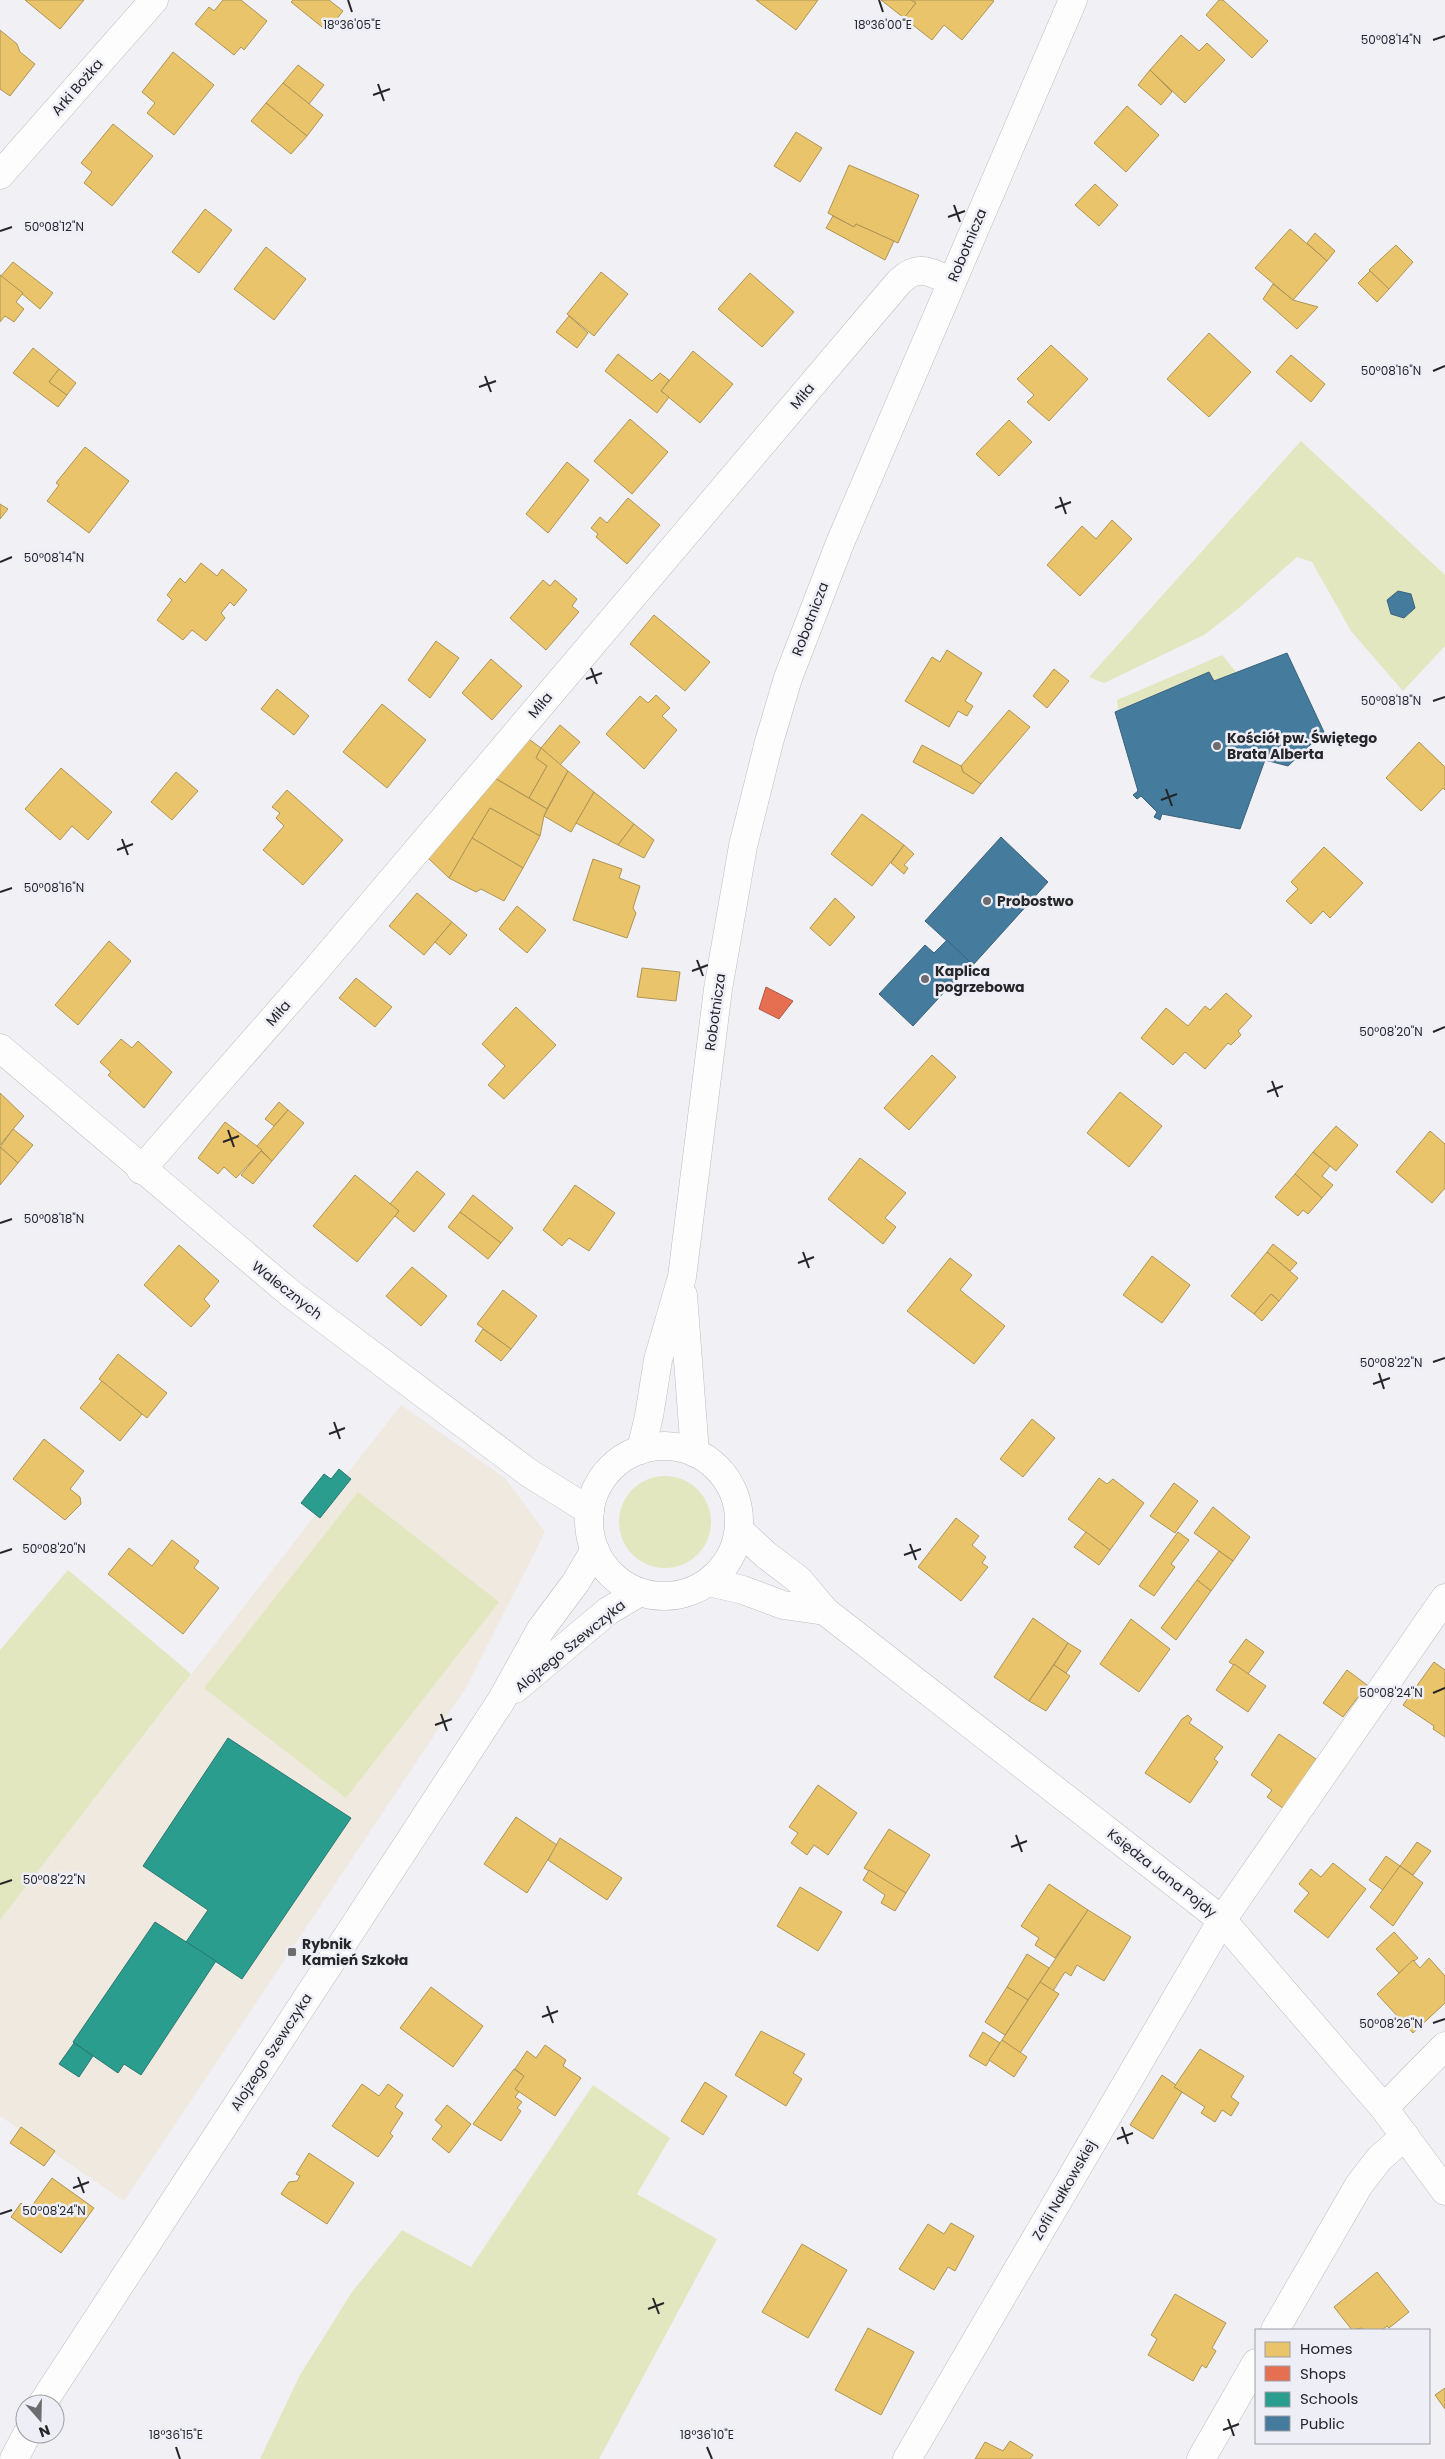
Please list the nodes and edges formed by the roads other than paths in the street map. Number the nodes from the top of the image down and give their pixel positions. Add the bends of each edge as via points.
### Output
1 (154, 0) edge
2 (1073, 0) edge
3 (0, 175) edge
4 (951, 281) junction
5 (0, 1048) edge
6 (141, 1170) junction
7 (682, 1277) junction
8 (642, 1450) junction
9 (695, 1453) junction
10 (590, 1511) junction
11 (739, 1530) junction
12 (595, 1550) junction
13 (709, 1582) junction
14 (640, 1592) junction
15 (1445, 1598) edge
16 (825, 1611) junction
17 (501, 1701) junction
18 (1222, 1920) junction
19 (1445, 2046) edge
20 (1384, 2108) junction
21 (1406, 2136) junction
22 (1445, 2191) edge
23 (1276, 2329) edge
24 (1255, 2365) edge
25 (49, 2394) edge
26 (22, 2444) edge
27 (14, 2459) edge
28 (907, 2459) edge
29 (1201, 2459) edge

1 - 3 street, Arki Bożka
2 - 4 street, Robotnicza
4 - 6 street, Miła via 918,270 899,282 315,971
4 - 7 street, Robotnicza via 811,615 769,742 729,918
5 - 6 street, Walecznych
6 - 10 street, Walecznych via 291,1294 529,1473
7 - 8 street, Robotnicza via 658,1360
7 - 9 street, Robotnicza
8 - 9 street via 669,1446
8 - 10 street via 607,1474 596,1491
9 - 11 street via 715,1466 730,1485 738,1507
10 - 12 street via 590,1531
11 - 13 street via 729,1559
11 - 16 street, Księdza Jana Pojdy via 799,1580
12 - 14 street via 608,1571
12 - 17 street, Alojzego Szewczyka via 541,1629
13 - 14 street via 676,1596
13 - 16 street, Księdza Jana Pojdy via 783,1605
14 - 17 street, Alojzego Szewczyka via 600,1617
15 - 18 street, Zofii Nałkowskiej
16 - 18 street, Księdza Jana Pojdy
17 - 25 street, Alojzego Szewczyka
18 - 20 street, Księdza Jana Pojdy
18 - 28 street, Zofii Nałkowskiej
19 - 20 street
20 - 21 street, Księdza Jana Pojdy
21 - 22 street, Księdza Jana Pojdy
21 - 23 street via 1379,2159 1359,2184
24 - 29 street
26 - 27 street

